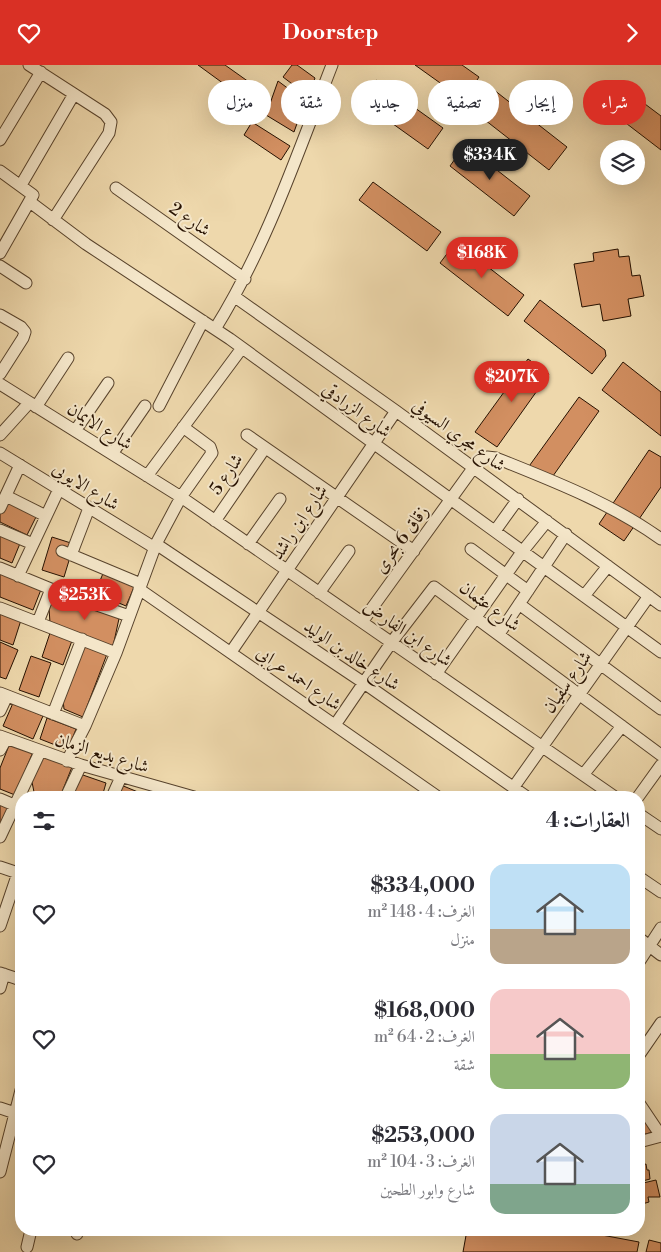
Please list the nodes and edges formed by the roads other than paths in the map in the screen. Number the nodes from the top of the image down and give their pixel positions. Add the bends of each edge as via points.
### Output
1 (29, 65) edge
2 (332, 65) edge
3 (41, 73) junction
4 (74, 95) junction
5 (0, 140) edge
6 (0, 171) edge
7 (21, 185) junction
8 (116, 188) dead end
9 (32, 199) junction
10 (53, 220) junction
11 (0, 253) edge
12 (0, 266) edge
13 (245, 279) junction
14 (26, 283) dead end
15 (235, 297) junction
16 (0, 315) edge
17 (203, 321) junction
18 (215, 329) junction
19 (242, 348) junction
20 (68, 358) dead end
21 (0, 374) edge
22 (108, 383) dead end
23 (0, 384) edge
24 (33, 405) junction
25 (144, 406) dead end
26 (159, 406) dead end
27 (396, 411) junction
28 (183, 427) junction
29 (2, 430) edge
30 (76, 431) junction
31 (247, 435) dead end
32 (374, 443) junction
33 (265, 448) junction
34 (0, 453) edge
35 (112, 454) junction
36 (20, 465) junction
37 (474, 467) junction
38 (147, 476) junction
39 (59, 489) junction
40 (4, 492) edge
41 (181, 497) junction
42 (337, 498) junction
43 (280, 499) dead end
44 (518, 499) junction
45 (451, 500) junction
46 (0, 508) edge
47 (89, 508) junction
48 (46, 516) junction
49 (215, 521) junction
50 (547, 521) junction
51 (0, 530) edge
52 (495, 531) junction
53 (566, 535) junction
54 (661, 539) edge
55 (33, 544) junction
56 (248, 544) junction
57 (155, 546) junction
58 (472, 549) dead end
59 (349, 551) dead end
60 (414, 551) junction
61 (522, 552) junction
62 (608, 566) junction
63 (544, 567) junction
64 (0, 568) edge
65 (287, 571) junction
66 (506, 575) junction
67 (18, 576) junction
68 (140, 586) junction
69 (52, 589) junction
70 (528, 591) junction
71 (319, 593) junction
72 (584, 596) junction
73 (649, 596) junction
74 (519, 604) junction
75 (661, 605) edge
76 (0, 608) edge
77 (258, 613) junction
78 (129, 616) junction
79 (476, 617) junction
80 (38, 622) junction
81 (362, 622) junction
82 (627, 627) junction
83 (499, 634) junction
84 (82, 639) junction
85 (391, 643) junction
86 (231, 652) junction
87 (661, 652) edge
88 (116, 653) junction
89 (600, 664) junction
90 (436, 674) junction
91 (364, 683) junction
92 (579, 694) junction
93 (3, 695) edge
94 (661, 709) edge
95 (0, 711) edge
96 (53, 713) junction
97 (335, 725) junction
98 (85, 726) junction
99 (622, 726) junction
100 (3, 737) edge
101 (542, 747) junction
102 (0, 750) edge
103 (40, 752) junction
104 (661, 755) edge
105 (67, 761) junction
106 (81, 765) junction
107 (661, 765) edge
108 (582, 775) junction
109 (121, 777) junction
110 (513, 788) junction
111 (24, 791) edge
112 (69, 791) edge
113 (115, 791) edge
114 (155, 791) edge
115 (429, 791) edge
116 (518, 791) edge
117 (606, 791) edge
118 (642, 791) edge
119 (0, 799) edge
120 (15, 806) edge
121 (15, 812) edge
122 (645, 818) edge
123 (661, 829) edge
124 (0, 837) edge
125 (0, 867) edge
126 (15, 872) edge
127 (645, 881) edge
128 (15, 887) edge
129 (661, 892) edge
130 (0, 926) edge
131 (661, 928) edge
132 (645, 943) edge
133 (649, 946) junction
134 (645, 952) edge
135 (661, 955) edge
136 (2, 973) edge
137 (15, 977) edge
138 (0, 988) edge
139 (661, 1023) edge
140 (645, 1046) edge
141 (0, 1108) edge
142 (645, 1112) edge
143 (15, 1113) edge
144 (15, 1124) edge
145 (661, 1136) edge
146 (645, 1140) edge
147 (0, 1172) edge
148 (30, 1236) edge
149 (27, 1247) dead end

1 - 3 street
2 - 13 street
3 - 4 street
3 - 5 street
4 - 7 street
4 - 10 street via 109,118 111,128
6 - 7 street, شارع الزرادقي
7 - 9 street, شارع الزرادقي via 33,193
8 - 13 street, شارع 2
9 - 10 street, شارع الزرادقي
9 - 11 street
10 - 17 street, شارع الزرادقي
12 - 14 street
13 - 15 street
15 - 18 street
15 - 27 street, شارع مجري السيوفي
16 - 21 street via 25,332
17 - 18 street, شارع الزرادقي
17 - 26 street
18 - 19 street, شارع الزرادقي
19 - 28 street
19 - 32 street, شارع الزرادقي
20 - 24 street
22 - 30 street
23 - 24 street, شارع الايمان
24 - 29 street
24 - 30 street, شارع الايمان
25 - 35 street
27 - 32 street, شارع ابن راشد
27 - 37 street, شارع مجري السيوفي
28 - 38 street
28 - 41 street via 212,450
30 - 35 street, شارع الايمان
31 - 33 street
32 - 42 street, شارع ابن راشد
32 - 45 street, شارع الزرادقي
33 - 42 street
33 - 49 street, شارع 5
34 - 36 street, شارع الايوبى
35 - 38 street, شارع الايمان
36 - 39 street, شارع الايوبى
36 - 40 street
37 - 44 street, شارع مجري السيوفي
37 - 45 street, زقاق 6 بحرى
37 - 54 street via 479,460 496,457 613,509
38 - 41 street, شارع الايمان
39 - 47 street, شارع الايوبى
39 - 48 street
40 - 46 street
40 - 48 street
41 - 49 street, شارع ابن الفارض
41 - 57 street
42 - 60 street
42 - 65 street, شارع ابن راشد
43 - 56 street
44 - 50 street, شارع مجري السيوفي
44 - 52 street
45 - 52 street, شارع الزرادقي
45 - 60 street, زقاق 6 بحرى
47 - 57 street, شارع الايوبى
47 - 68 street, شارع احمد عرابى via 67,553
48 - 55 street
49 - 56 street, شارع ابن الفارض
50 - 53 street, شارع مجري السيوفي
50 - 61 street
51 - 55 street
52 - 61 street, شارع الزرادقي
53 - 62 street, شارع مجري السيوفي
53 - 63 street
55 - 67 street
56 - 65 street, شارع ابن الفارض
57 - 68 street
57 - 77 street, شارع خالد بن الوليد
58 - 66 street
59 - 71 street
60 - 81 street, زقاق 6 بحرى
61 - 63 street, شارع الزرادقي
61 - 66 street
62 - 72 street
62 - 73 street, شارع مجري السيوفي
63 - 70 street
63 - 72 street, شارع الزرادقي
64 - 67 street
65 - 71 street, شارع ابن الفارض
65 - 77 street, شارع ابن راشد
66 - 70 street
66 - 79 street
67 - 69 street
68 - 78 street
68 - 86 street, شارع احمد عرابى
69 - 78 street
69 - 80 street
70 - 74 street
71 - 81 street, شارع ابن الفارض
72 - 82 street, شارع الزرادقي
73 - 75 street, شارع مجري السيوفي
73 - 82 street, شارع سفيان
74 - 83 street
74 - 89 street
76 - 80 street
77 - 86 street, شارع ابن راشد
77 - 91 street, شارع خالد بن الوليد
78 - 88 street
79 - 83 street, شارع عثمان
79 - 85 street, شارع عثمان via 433,587
79 - 90 street
80 - 84 street
81 - 85 street, شارع ابن الفارض
82 - 87 street, شارع الزرادقي
82 - 89 street, شارع سفيان
83 - 92 street, شارع عثمان
84 - 88 street
84 - 96 street
85 - 90 street, شارع ابن الفارض
85 - 91 street, شارع عثمان
86 - 97 street, شارع احمد عرابى
88 - 98 street
89 - 92 street, شارع سفيان
89 - 94 street
90 - 101 street, شارع ابن الفارض
91 - 97 street, شارع عثمان
91 - 110 street, شارع خالد بن الوليد
92 - 99 street, شارع عثمان
92 - 101 street, شارع سفيان
93 - 95 street
93 - 96 street
96 - 98 street
97 - 115 street, شارع احمد عرابى
98 - 105 street
99 - 104 street, شارع عثمان
99 - 108 street
100 - 102 street
100 - 103 street, شارع بديع الزمان
101 - 108 street, شارع ابن الفارض
101 - 110 street, شارع سفيان
103 - 105 street, شارع بديع الزمان
103 - 111 street
105 - 106 street, شارع بديع الزمان
106 - 109 street, شارع بديع الزمان
106 - 112 street
107 - 118 street
108 - 117 street, شارع ابن الفارض
109 - 113 street
109 - 114 street, شارع بديع الزمان
110 - 116 street, شارع خالد بن الوليد
119 - 120 street
121 - 124 street
122 - 123 street
125 - 126 street
127 - 129 street
128 - 130 street
131 - 133 street
132 - 133 street
133 - 134 street
133 - 135 street
136 - 137 street
136 - 138 street
139 - 140 street
141 - 143 street
142 - 145 street
144 - 147 street
145 - 146 street
148 - 149 street

